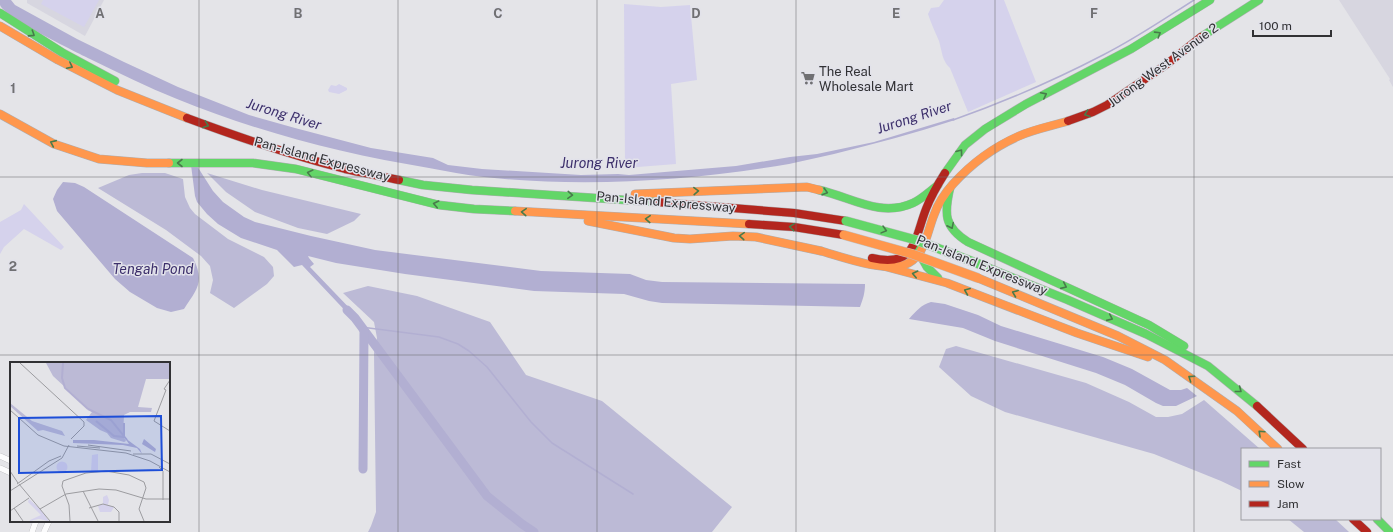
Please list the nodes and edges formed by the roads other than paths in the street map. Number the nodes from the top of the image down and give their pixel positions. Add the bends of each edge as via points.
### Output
1 (1210, 0) edge
2 (1259, 0) edge
3 (0, 12) edge
4 (0, 26) edge
5 (156, 106) junction
6 (0, 114) edge
7 (938, 185) junction
8 (950, 188) junction
9 (601, 196) junction
10 (563, 214) junction
11 (914, 244) junction
12 (794, 245) junction
13 (919, 254) junction
14 (883, 266) junction
15 (947, 283) junction
16 (1165, 360) junction
17 (1208, 366) junction
18 (1277, 448) edge
19 (1302, 448) edge
20 (0, 456) edge
21 (10, 461) edge
22 (0, 468) edge
23 (10, 473) edge
24 (1354, 520) edge
25 (1377, 520) edge
26 (36, 522) edge
27 (49, 522) edge
28 (32, 532) edge
29 (44, 532) edge
30 (1367, 532) edge
31 (1390, 532) edge

7 -> 1 main road, Jurong West Avenue 2 via 960,151 986,128 1009,113 1126,53
2 -> 8 main road, Jurong West Avenue 2 via 1194,41 1168,63 1103,108 1027,133 1006,143 981,158
3 -> 5 main road via 33,35
4 -> 5 main road, Pan-Island Expressway via 58,60 117,90
5 -> 9 main road, Pan-Island Expressway via 300,156 380,177 472,190
10 -> 6 main road, Pan-Island Expressway via 439,205 296,169 253,163 147,163 99,159 54,144
9 -> 7 main road via 807,187 826,191 867,207 884,209 914,203
7 - 11 main road, Jurong West Avenue 2 via 928,204
8 - 13 main road, Jurong West Avenue 2 via 936,208
8 -> 17 main road via 947,215 951,229 958,236 1149,325 1185,347
9 -> 17 main road, Pan-Island Expressway, bridge via 794,213 884,229 920,240 1068,300 1146,334
12 -> 10 main road via 756,237 674,238
16 -> 10 main road, Pan-Island Expressway, bridge via 1118,336 978,278 915,253 879,243 794,227
11 - 12 main road, Jurong West Avenue 2 via 902,258 888,261 804,243
11 - 13 main road
12 - 14 main road
13 - 14 main road via 904,265
13 - 15 main road via 932,273
15 -> 14 main road
16 -> 15 main road via 1154,359 1077,333
18 -> 16 main road, Pan-Island Expressway via 1233,407
17 -> 19 main road, Pan-Island Expressway via 1249,398
20 - 21 street
22 - 23 street
24 - 30 main road
25 - 31 main road
26 - 28 street
27 - 29 street

